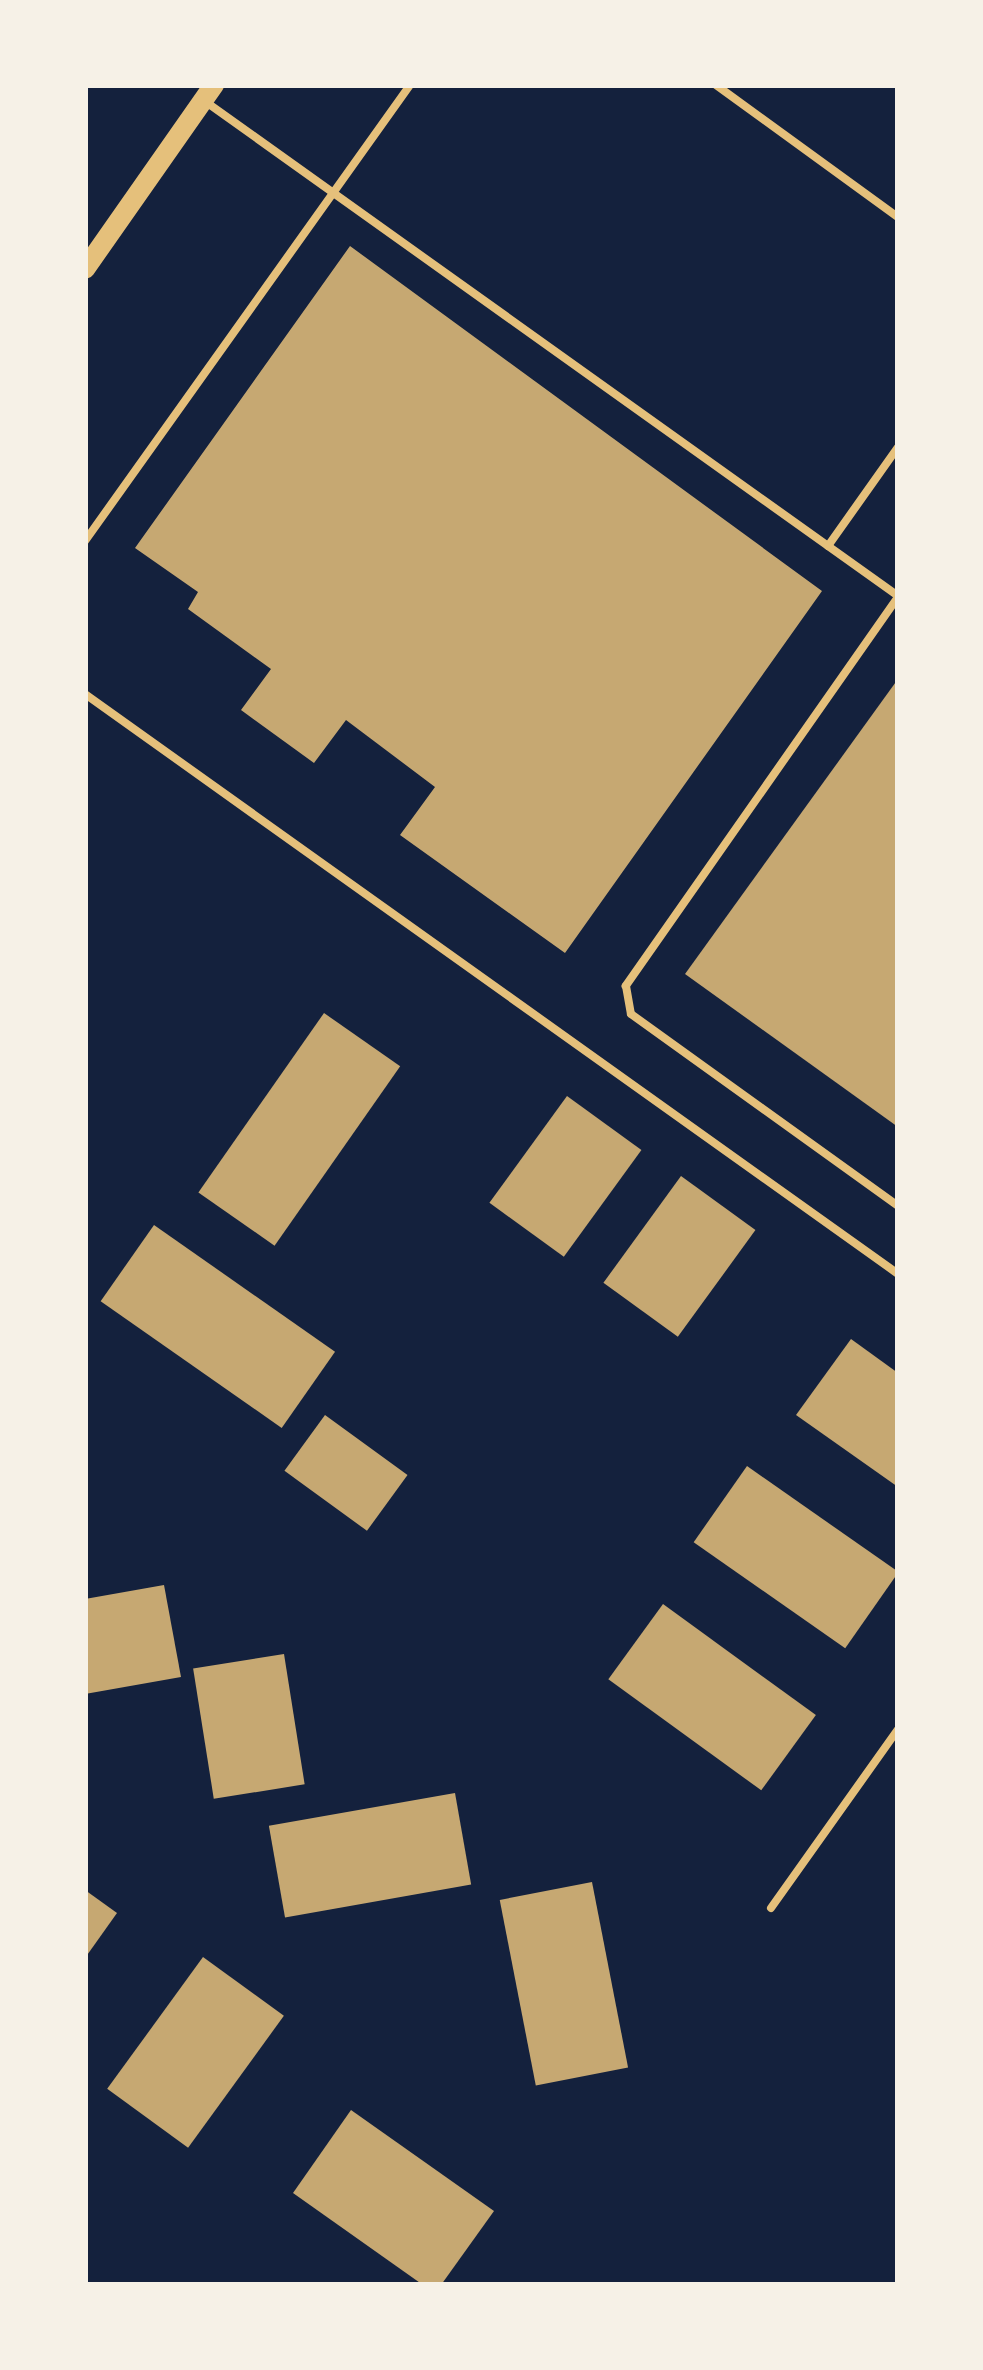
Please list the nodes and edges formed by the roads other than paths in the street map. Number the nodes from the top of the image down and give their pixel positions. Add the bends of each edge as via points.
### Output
1 (410, 85) edge
2 (716, 85) edge
3 (209, 93) edge
4 (334, 194) junction
5 (898, 217) edge
6 (85, 269) edge
7 (898, 447) edge
8 (85, 541) edge
9 (828, 546) junction
10 (898, 597) edge
11 (85, 694) edge
12 (898, 1206) edge
13 (898, 1274) edge
14 (898, 1729) edge
15 (771, 1908) dead end

1 - 4 lane
2 - 5 lane
3 - 4 lane
3 - 6 main road
4 - 8 lane
4 - 9 lane
7 - 9 lane
9 - 10 lane
10 - 12 lane via 626,986 631,1014
11 - 13 lane
14 - 15 lane

